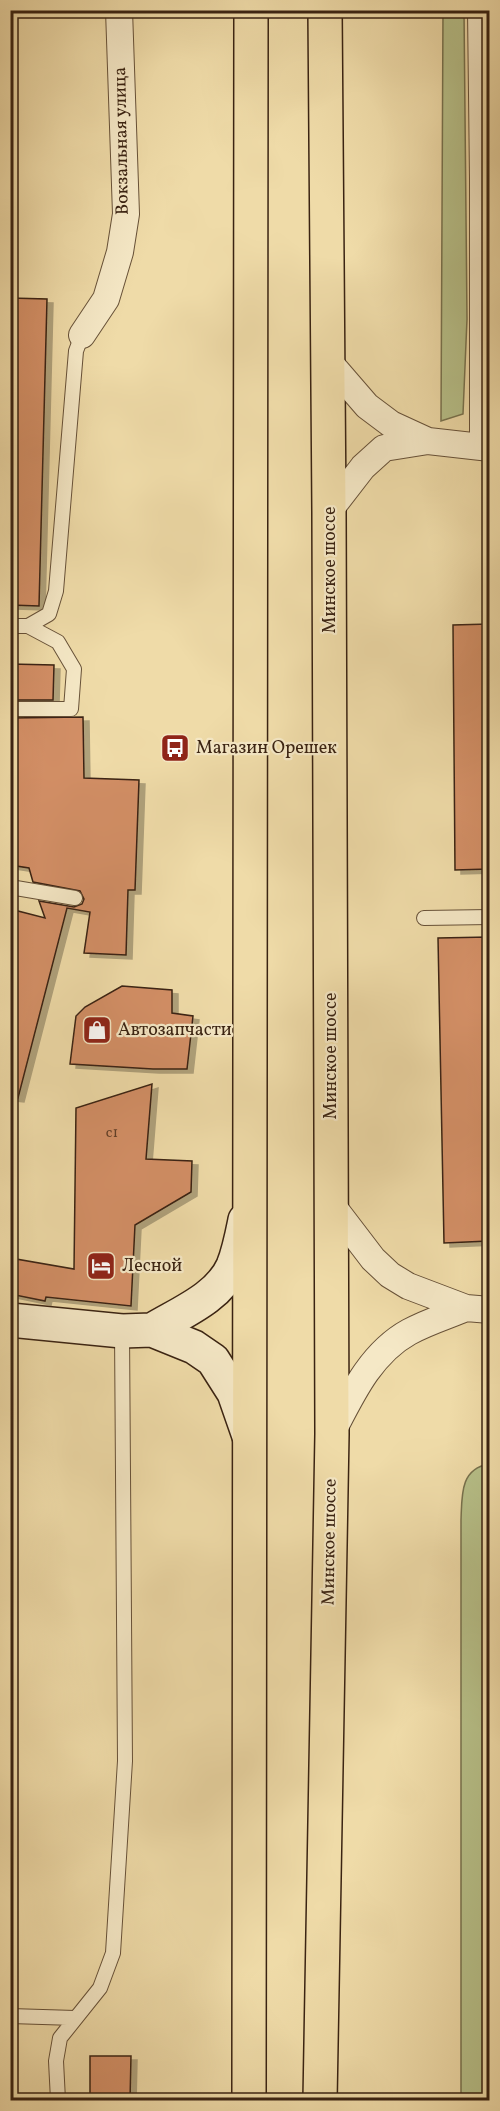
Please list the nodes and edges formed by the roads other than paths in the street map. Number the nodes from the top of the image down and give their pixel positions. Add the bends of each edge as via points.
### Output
1 (119, 10) edge
2 (251, 10) edge
3 (325, 10) edge
4 (475, 10) edge
5 (483, 179) edge
6 (82, 335) joint
7 (328, 363) junction
8 (428, 441) junction
9 (483, 447) edge
10 (330, 511) junction
11 (10, 626) edge
12 (28, 626) junction
13 (10, 710) edge
14 (10, 887) edge
15 (75, 898) dead end
16 (489, 917) edge
17 (424, 918) dead end
18 (249, 1201) junction
19 (331, 1204) junction
20 (478, 1309) edge
21 (10, 1320) edge
22 (137, 1331) junction
23 (332, 1434) junction
24 (251, 1444) junction
25 (10, 2016) edge
26 (75, 2018) junction
27 (58, 2100) edge
28 (249, 2100) edge
29 (320, 2100) edge

1 - 6 street, Вокзальная улица via 126,214 106,299
2 - 18 highway
3 - 7 highway, Минское шоссе
4 - 5 lane
5 - 9 lane
6 - 12 lane via 76,351 56,591 49,614
7 - 8 street via 367,406 391,424
7 - 10 highway, Минское шоссе
8 - 9 street
8 - 10 street via 384,447 363,467
10 - 19 highway, Минское шоссе
11 - 12 lane
12 - 13 lane via 58,642 74,669 71,709
14 - 15 lane
16 - 17 lane
18 - 22 street via 239,1250 220,1285 211,1294
18 - 24 highway
19 - 20 street via 390,1275 408,1286
19 - 23 highway, Минское шоссе
20 - 23 street via 408,1332 383,1352 358,1382
21 - 22 street
22 - 24 street via 194,1347 213,1360 234,1393
22 - 26 lane via 124,1761 113,1953 100,1988
23 - 29 highway, Минское шоссе
24 - 28 highway
25 - 26 lane
26 - 27 lane via 60,2038 56,2061

